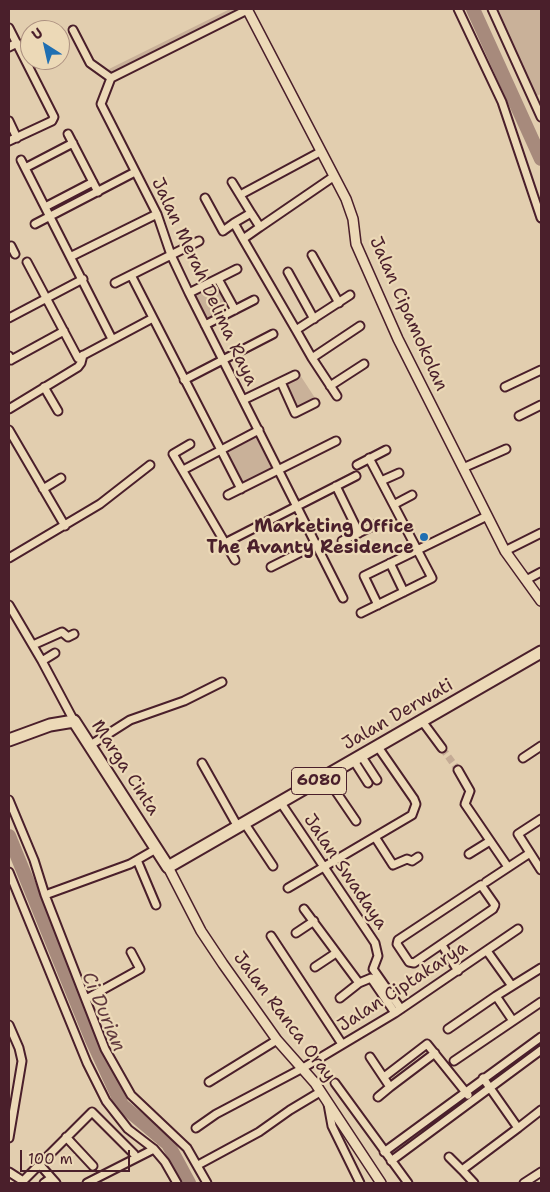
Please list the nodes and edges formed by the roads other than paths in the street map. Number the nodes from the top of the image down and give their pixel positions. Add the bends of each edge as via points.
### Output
1 (247, 9) edge
2 (458, 9) edge
3 (492, 9) edge
4 (9, 29) edge
5 (73, 30) dead end
6 (17, 43) junction
7 (9, 48) edge
8 (110, 78) junction
9 (541, 117) edge
10 (9, 121) edge
11 (68, 134) dead end
12 (17, 138) junction
13 (9, 142) edge
14 (73, 144) junction
15 (317, 154) junction
16 (21, 160) dead end
17 (25, 168) junction
18 (136, 172) junction
19 (330, 179) junction
20 (93, 182) junction
21 (232, 182) dead end
22 (98, 192) junction
23 (240, 196) junction
24 (205, 198) dead end
25 (46, 207) junction
26 (250, 213) junction
27 (157, 214) junction
28 (50, 216) junction
29 (541, 218) edge
30 (35, 224) dead end
31 (234, 224) junction
32 (260, 227) junction
33 (243, 239) junction
34 (199, 240) dead end
35 (9, 245) edge
36 (15, 254) dead end
37 (171, 255) junction
38 (312, 255) dead end
39 (72, 256) junction
40 (27, 262) dead end
41 (237, 269) dead end
42 (288, 272) dead end
43 (131, 275) junction
44 (83, 279) junction
45 (218, 279) junction
46 (115, 284) dead end
47 (189, 293) junction
48 (350, 296) dead end
49 (46, 298) junction
50 (254, 300) dead end
51 (339, 303) junction
52 (235, 310) junction
53 (9, 316) edge
54 (153, 318) junction
55 (314, 319) junction
56 (205, 325) junction
57 (360, 326) dead end
58 (296, 330) junction
59 (64, 332) junction
60 (273, 334) dead end
61 (112, 339) junction
62 (83, 355) junction
63 (9, 356) edge
64 (312, 358) junction
65 (222, 360) junction
66 (364, 364) dead end
67 (541, 370) edge
68 (295, 375) dead end
69 (184, 380) junction
70 (281, 382) junction
71 (330, 386) junction
72 (44, 387) junction
73 (505, 387) dead end
74 (337, 396) dead end
75 (243, 400) junction
76 (315, 403) dead end
77 (541, 405) edge
78 (9, 408) edge
79 (58, 411) dead end
80 (519, 416) dead end
81 (9, 430) edge
82 (259, 430) junction
83 (336, 441) dead end
84 (190, 444) dead end
85 (221, 449) junction
86 (506, 449) dead end
87 (386, 450) dead end
88 (369, 458) junction
89 (357, 465) dead end
90 (150, 466) dead end
91 (463, 468) junction
92 (280, 469) junction
93 (183, 470) junction
94 (399, 473) dead end
95 (356, 476) dead end
96 (61, 478) dead end
97 (381, 482) junction
98 (336, 486) junction
99 (241, 488) junction
100 (43, 489) junction
101 (412, 495) dead end
102 (228, 496) dead end
103 (297, 504) junction
104 (395, 504) junction
105 (487, 516) junction
106 (379, 523) dead end
107 (65, 526) junction
108 (541, 532) edge
109 (359, 533) junction
110 (342, 541) dead end
111 (225, 543) junction
112 (317, 544) junction
113 (418, 550) junction
114 (505, 551) junction
115 (9, 558) edge
116 (235, 560) dead end
117 (390, 563) junction
118 (271, 566) dead end
119 (541, 572) edge
120 (526, 580) junction
121 (404, 592) junction
122 (343, 598) dead end
123 (541, 602) edge
124 (9, 605) edge
125 (378, 605) junction
126 (360, 613) dead end
127 (74, 634) dead end
128 (33, 645) junction
129 (541, 652) edge
130 (55, 653) dead end
131 (42, 661) junction
132 (222, 682) dead end
133 (74, 720) junction
134 (422, 721) junction
135 (9, 740) edge
136 (89, 746) junction
137 (378, 747) junction
138 (442, 748) tunnel mouth
139 (540, 749) edge
140 (523, 758) dead end
141 (358, 759) junction
142 (202, 763) dead end
143 (458, 770) tunnel mouth
144 (326, 777) junction
145 (377, 780) dead end
146 (368, 784) dead end
147 (9, 800) edge
148 (282, 803) junction
149 (541, 819) edge
150 (356, 821) dead end
151 (241, 826) junction
152 (375, 837) junction
153 (490, 841) junction
154 (156, 849) junction
155 (530, 853) junction
156 (469, 854) dead end
157 (418, 857) dead end
158 (538, 859) edge
159 (136, 860) junction
160 (273, 866) dead end
161 (168, 867) junction
162 (508, 867) junction
163 (326, 868) junction
164 (541, 870) edge
165 (9, 872) edge
166 (486, 882) dead end
167 (288, 888) dead end
168 (45, 895) junction
169 (156, 905) dead end
170 (304, 909) dead end
171 (314, 921) junction
172 (518, 928) dead end
173 (296, 933) dead end
174 (271, 936) dead end
175 (442, 945) junction
176 (487, 951) junction
177 (131, 952) dead end
178 (336, 953) junction
179 (315, 967) dead end
180 (541, 968) edge
181 (458, 971) junction
182 (359, 983) junction
183 (512, 986) junction
184 (496, 996) junction
185 (340, 998) dead end
186 (86, 999) junction
187 (541, 1002) edge
188 (398, 1011) junction
189 (513, 1021) junction
190 (9, 1025) edge
191 (448, 1029) dead end
192 (541, 1037) edge
193 (276, 1040) junction
194 (342, 1044) junction
195 (541, 1050) edge
196 (435, 1053) junction
197 (370, 1057) dead end
198 (454, 1061) dead end
199 (303, 1068) junction
200 (384, 1077) junction
201 (483, 1078) junction
202 (209, 1082) dead end
203 (334, 1083) dead end
204 (390, 1087) junction
205 (490, 1088) junction
206 (320, 1092) junction
207 (465, 1092) junction
208 (378, 1098) dead end
209 (472, 1101) junction
210 (328, 1104) junction
211 (541, 1110) edge
212 (196, 1128) dead end
213 (518, 1128) junction
214 (66, 1137) junction
215 (9, 1138) edge
216 (154, 1149) junction
217 (384, 1152) junction
218 (134, 1154) dead end
219 (449, 1157) dead end
220 (391, 1161) junction
221 (40, 1165) junction
222 (92, 1166) dead end
223 (198, 1166) junction
224 (462, 1170) junction
225 (9, 1172) edge
226 (541, 1172) edge
227 (54, 1181) edge
228 (21, 1182) edge
229 (44, 1183) edge
230 (87, 1183) edge
231 (177, 1183) edge
232 (207, 1183) edge
233 (360, 1183) edge
234 (381, 1183) edge
235 (408, 1183) edge
236 (474, 1183) edge
237 (524, 1183) edge

1 - 8 street
1 - 15 street, Jalan Cipamokolan
2 - 29 street via 502,102
3 - 9 street
4 - 6 street
5 - 8 street via 90,62
6 - 7 street
6 - 12 street via 54,117
8 - 18 street, Jalan Merah Delima Raya via 101,104
10 - 12 street
11 - 14 street
12 - 13 street
14 - 17 street
14 - 20 street
15 - 19 street, Jalan Cipamokolan
15 - 23 street
16 - 17 street
17 - 25 street
18 - 22 street
18 - 27 street, Jalan Merah Delima Raya
19 - 32 street
19 - 91 street, Jalan Cipamokolan via 350,208 356,244
20 - 22 street
20 - 25 street
21 - 23 street
22 - 28 street
23 - 26 street
24 - 31 street via 223,231
25 - 28 street
26 - 31 street
26 - 32 street
27 - 37 street, Jalan Merah Delima Raya
27 - 39 street
28 - 30 street
28 - 39 street
31 - 33 street
32 - 33 street
33 - 58 street
34 - 37 street
35 - 36 street
37 - 43 street
37 - 47 street, Jalan Merah Delima Raya
38 - 51 street
39 - 44 street
40 - 49 street
41 - 45 street
42 - 55 street
43 - 46 street
43 - 54 street
44 - 49 street
44 - 61 street
45 - 47 street
45 - 52 street
47 - 56 street, Jalan Merah Delima Raya
48 - 51 street
49 - 53 street
49 - 59 street
50 - 52 street
51 - 55 street
52 - 56 street
54 - 61 street
54 - 69 street
55 - 58 street
56 - 65 street, Jalan Merah Delima Raya
57 - 64 street
58 - 64 street
59 - 62 street via 78,358
59 - 63 street via 10,360
60 - 65 street
61 - 62 street
62 - 72 street via 78,367
64 - 71 street
65 - 69 street
65 - 75 street, Jalan Merah Delima Raya
66 - 71 street
67 - 73 street
68 - 70 street
69 - 85 street
70 - 75 street
70 - 76 street via 295,413
71 - 74 street
72 - 78 street
72 - 79 street
75 - 82 street, Jalan Merah Delima Raya
77 - 80 street
81 - 100 street
82 - 85 street
82 - 92 street, Jalan Merah Delima Raya
83 - 92 street
84 - 93 street via 173,454
85 - 93 street
85 - 99 street
86 - 91 street
87 - 88 street
88 - 89 street
88 - 97 street
90 - 107 street via 119,491
91 - 105 street, Jalan Cipamokolan
92 - 99 street
92 - 103 street, Jalan Merah Delima Raya
93 - 111 street
94 - 97 street
95 - 98 street
96 - 100 street
97 - 104 street
98 - 103 street
98 - 109 street
99 - 102 street
100 - 107 street
101 - 104 street
103 - 111 street
103 - 112 street, Jalan Merah Delima Raya
104 - 113 street
105 - 113 street
105 - 114 street, Jalan Cipamokolan
106 - 109 street
107 - 115 street
108 - 114 street
109 - 110 street
111 - 116 street
112 - 118 street
112 - 122 street, Jalan Merah Delima Raya
113 - 117 street
113 - 121 street via 432,578
114 - 120 street, Jalan Cipamokolan
117 - 121 street
117 - 125 street via 364,576
119 - 120 street
120 - 123 street, Jalan Cipamokolan
121 - 125 street
124 - 128 street
125 - 126 street
127 - 128 street via 68,637 62,632
128 - 131 street
129 - 134 main road, Jalan Derwati / 6080
130 - 131 street
131 - 133 street
132 - 136 street via 184,701 130,720
133 - 135 main road, Marga Cinta
133 - 136 main road, Marga Cinta
134 - 137 main road, Jalan Derwati / 6080
134 - 138 street
136 - 154 main road, Marga Cinta
137 - 141 main road, Jalan Derwati / 6080
137 - 152 street via 416,804 412,815
139 - 140 street
141 - 144 main road, Jalan Derwati / 6080
141 - 145 street
141 - 146 street
142 - 151 street
143 - 153 street via 470,791 465,804
144 - 148 main road, Jalan Derwati / 6080
144 - 150 street
147 - 168 street
148 - 151 main road, Jalan Derwati / 6080
148 - 163 street, Jalan Swadaya
149 - 155 street via 518,834
151 - 160 street
151 - 161 main road, Jalan Derwati / 6080
152 - 157 street via 393,865 407,859 412,862
152 - 163 street
153 - 156 street
153 - 162 street
154 - 159 street
154 - 161 main road, Marga Cinta
155 - 158 street
155 - 162 street
158 - 164 street
159 - 168 street
159 - 169 street
161 - 193 street, Jalan Ranca Oray via 201,931
162 - 166 street
163 - 167 street
163 - 188 street, Jalan Swadaya via 375,943 378,956 373,969
165 - 216 street via 86,1063 106,1101 128,1129
168 - 186 street
170 - 171 street
171 - 173 street
171 - 178 street
172 - 176 street, Jalan Ciptakarya
174 - 194 street
175 - 175 street via 493,909 495,905 484,887 477,886 397,942 412,963
175 - 181 street
176 - 181 street, Jalan Ciptakarya
176 - 183 street
177 - 186 street via 140,969
178 - 179 street
178 - 182 street
180 - 183 street
181 - 188 street, Jalan Ciptakarya
182 - 185 street
182 - 188 street via 370,978
183 - 184 street
184 - 189 street
184 - 191 street
186 - 223 street via 105,1049 131,1095 187,1148
187 - 189 street
188 - 194 street, Jalan Ciptakarya
189 - 198 street
190 - 215 street via 20,1048 22,1061
192 - 201 street
193 - 199 street, Jalan Ranca Oray
193 - 202 street
194 - 199 street, Jalan Ciptakarya
195 - 205 street
196 - 200 street via 425,1045
196 - 204 street
196 - 207 street
197 - 200 street
199 - 206 street, Jalan Ranca Oray
199 - 212 street, Jalan Ciptakarya
200 - 204 street
201 - 205 street
201 - 207 street
203 - 217 street
204 - 208 street
205 - 209 street
205 - 213 street
206 - 210 street, Jalan Ranca Oray
206 - 223 street via 259,1132
207 - 209 street
207 - 217 street
209 - 220 street
210 - 233 street via 332,1126
210 - 234 street, Jalan Ranca Oray
211 - 213 street
213 - 224 street
214 - 218 street via 90,1112 94,1112
214 - 221 street
214 - 222 street
216 - 230 street
216 - 231 street
217 - 220 street
219 - 224 street
220 - 235 street
221 - 227 street
221 - 228 street
223 - 232 street
224 - 236 street
225 - 228 street
226 - 237 street
227 - 229 street

